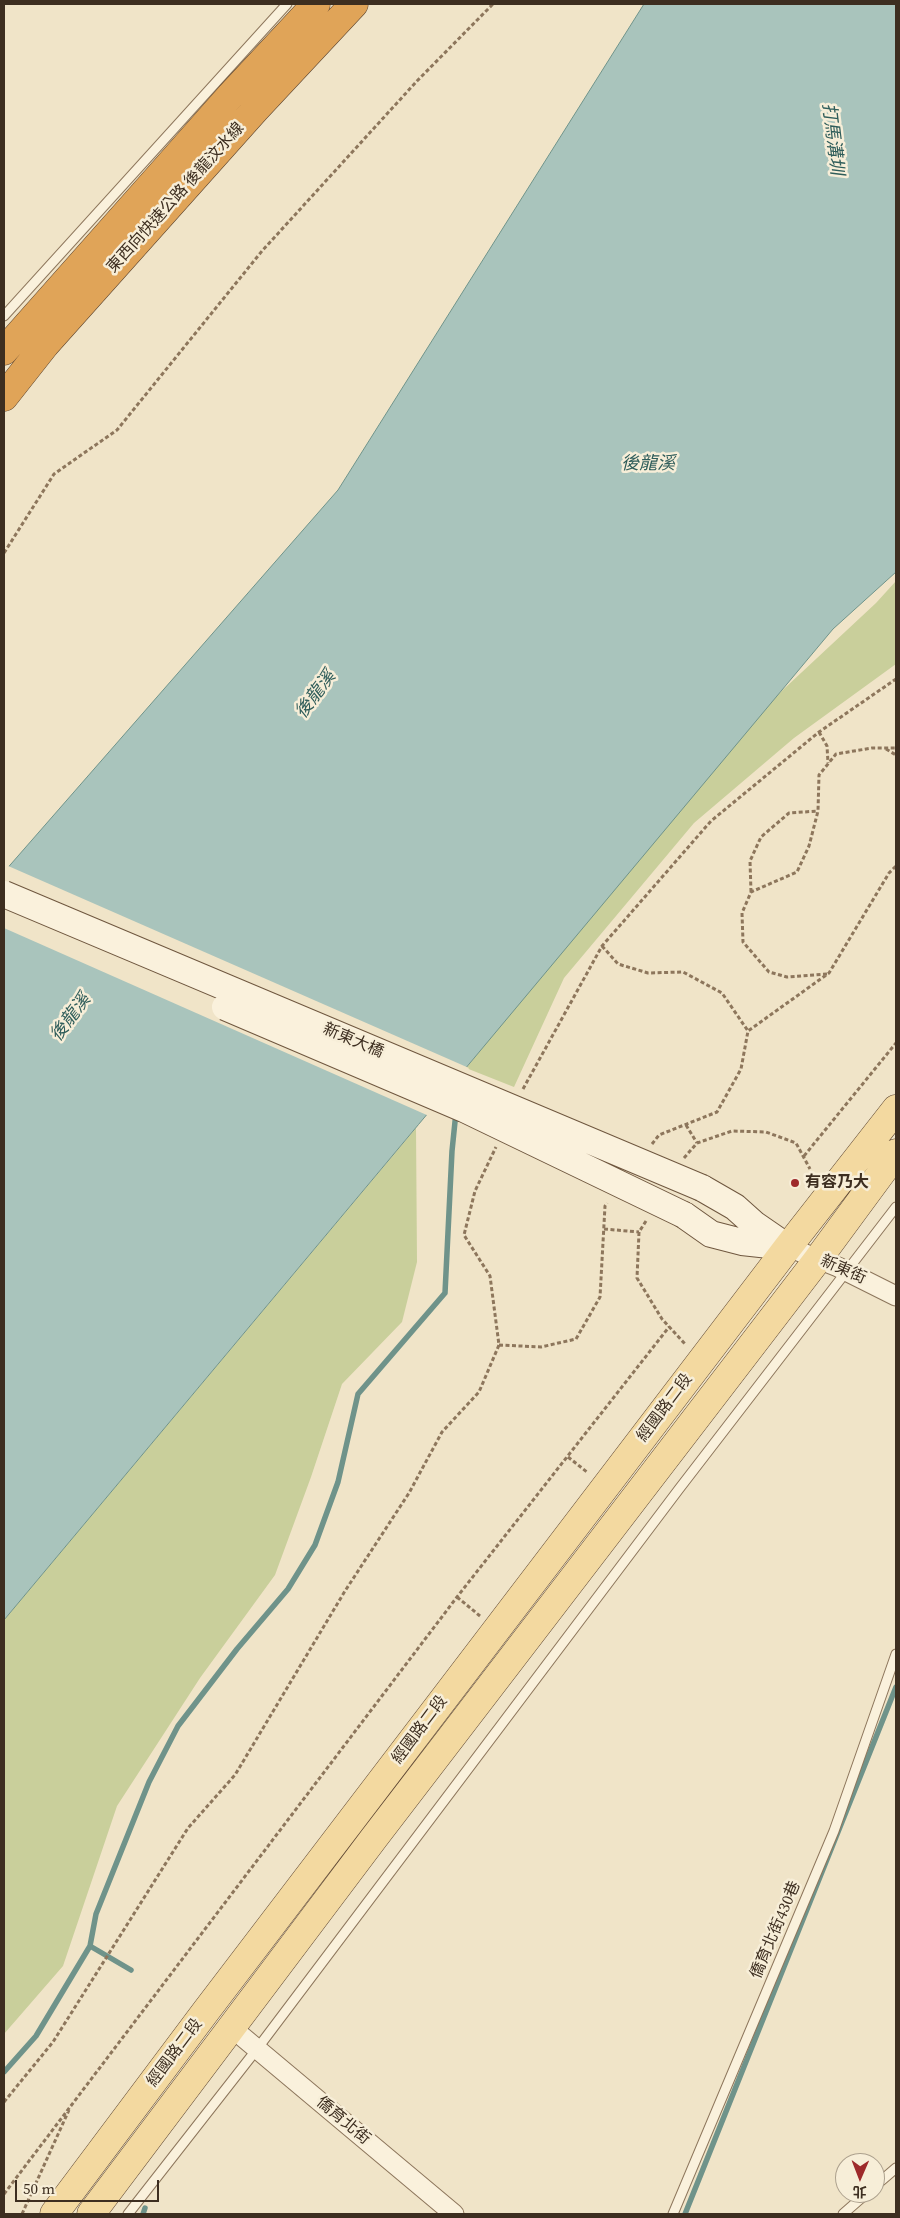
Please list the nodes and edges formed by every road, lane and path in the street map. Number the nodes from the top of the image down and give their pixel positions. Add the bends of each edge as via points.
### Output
1 (286, 4) edge
2 (316, 4) edge
3 (354, 4) edge
4 (493, 4) edge
5 (4, 316) edge
6 (4, 352) edge
7 (4, 397) edge
8 (4, 554) edge
9 (896, 679) edge
10 (819, 732) junction
11 (885, 748) junction
12 (896, 748) edge
13 (896, 755) edge
14 (828, 764) junction
15 (818, 811) junction
16 (896, 866) edge
17 (751, 892) junction
18 (4, 894) edge
19 (4, 912) edge
20 (602, 946) junction
21 (829, 973) junction
22 (748, 1031) junction
23 (896, 1043) edge
24 (520, 1096) dead end
25 (896, 1109) edge
26 (686, 1125) junction
27 (500, 1139) dead end
28 (697, 1143) dead end
29 (647, 1150) dead end
30 (896, 1153) edge
31 (804, 1156) dead end
32 (611, 1198) dead end
33 (896, 1207) edge
34 (604, 1229) junction
35 (639, 1232) dead end
36 (788, 1248) junction
37 (818, 1259) junction
38 (846, 1272) junction
39 (896, 1296) edge
40 (669, 1327) dead end
41 (498, 1345) junction
42 (568, 1457) junction
43 (594, 1477) dead end
44 (457, 1597) junction
45 (480, 1616) dead end
46 (896, 1654) edge
47 (232, 2028) junction
48 (257, 2049) junction
49 (4, 2102) edge
50 (71, 2105) junction
51 (896, 2168) edge
52 (885, 2177) edge
53 (4, 2194) edge
54 (856, 2203) edge
55 (22, 2214) edge
56 (54, 2214) edge
57 (91, 2214) edge
58 (128, 2214) edge
59 (454, 2214) edge
60 (673, 2214) edge
61 (843, 2214) edge

1 - 5 lane
2 - 6 highway, 東西向快速公路 後龍汶水線 via 230,96
3 - 7 highway, 東西向快速公路 後龍汶水線 via 52,337
4 - 8 path via 417,81 262,251 117,430 54,474
9 - 10 path
10 - 14 path via 827,746
10 - 20 path via 711,821
11 - 12 path
11 - 13 path
11 - 14 path via 836,754
14 - 15 path via 819,775
15 - 17 path via 809,846 797,872
15 - 17 path via 789,813 761,837 750,861
16 - 21 path via 888,873
17 - 21 path via 742,913 743,942 769,972 787,977
18 - 36 street, 新東大橋, bridge via 702,1188 735,1207
19 - 36 street, 新東大橋, bridge via 464,1109 684,1215 711,1234
20 - 22 path via 618,964 648,973 683,972 722,993
20 - 24 path
21 - 22 path
22 - 26 path via 741,1069 717,1112
23 - 31 path
25 - 36 main road, 經國路二段
26 - 28 path
26 - 29 path via 659,1135
27 - 41 path via 475,1191 464,1235 490,1276
30 - 37 main road, 經國路二段
32 - 34 path via 605,1206
33 - 38 lane
34 - 35 path
34 - 41 path via 600,1297 576,1339 541,1347
36 - 37 street, 新東街
36 - 56 main road, 經國路二段
37 - 38 street, 新東街
37 - 47 main road, 經國路二段
38 - 39 street, 新東街
38 - 48 lane
40 - 42 path
41 - 49 path via 479,1392 442,1432 409,1493 345,1591 235,1775 188,1828 53,2042
42 - 43 path
42 - 44 path
44 - 45 path
44 - 50 path
46 - 60 lane, 僑育北街430巷 via 834,1831
47 - 48 street, 僑育北街
47 - 57 main road, 經國路二段
48 - 58 lane
48 - 59 street, 僑育北街
50 - 53 path
50 - 55 path
51 - 52 lane
54 - 61 lane

